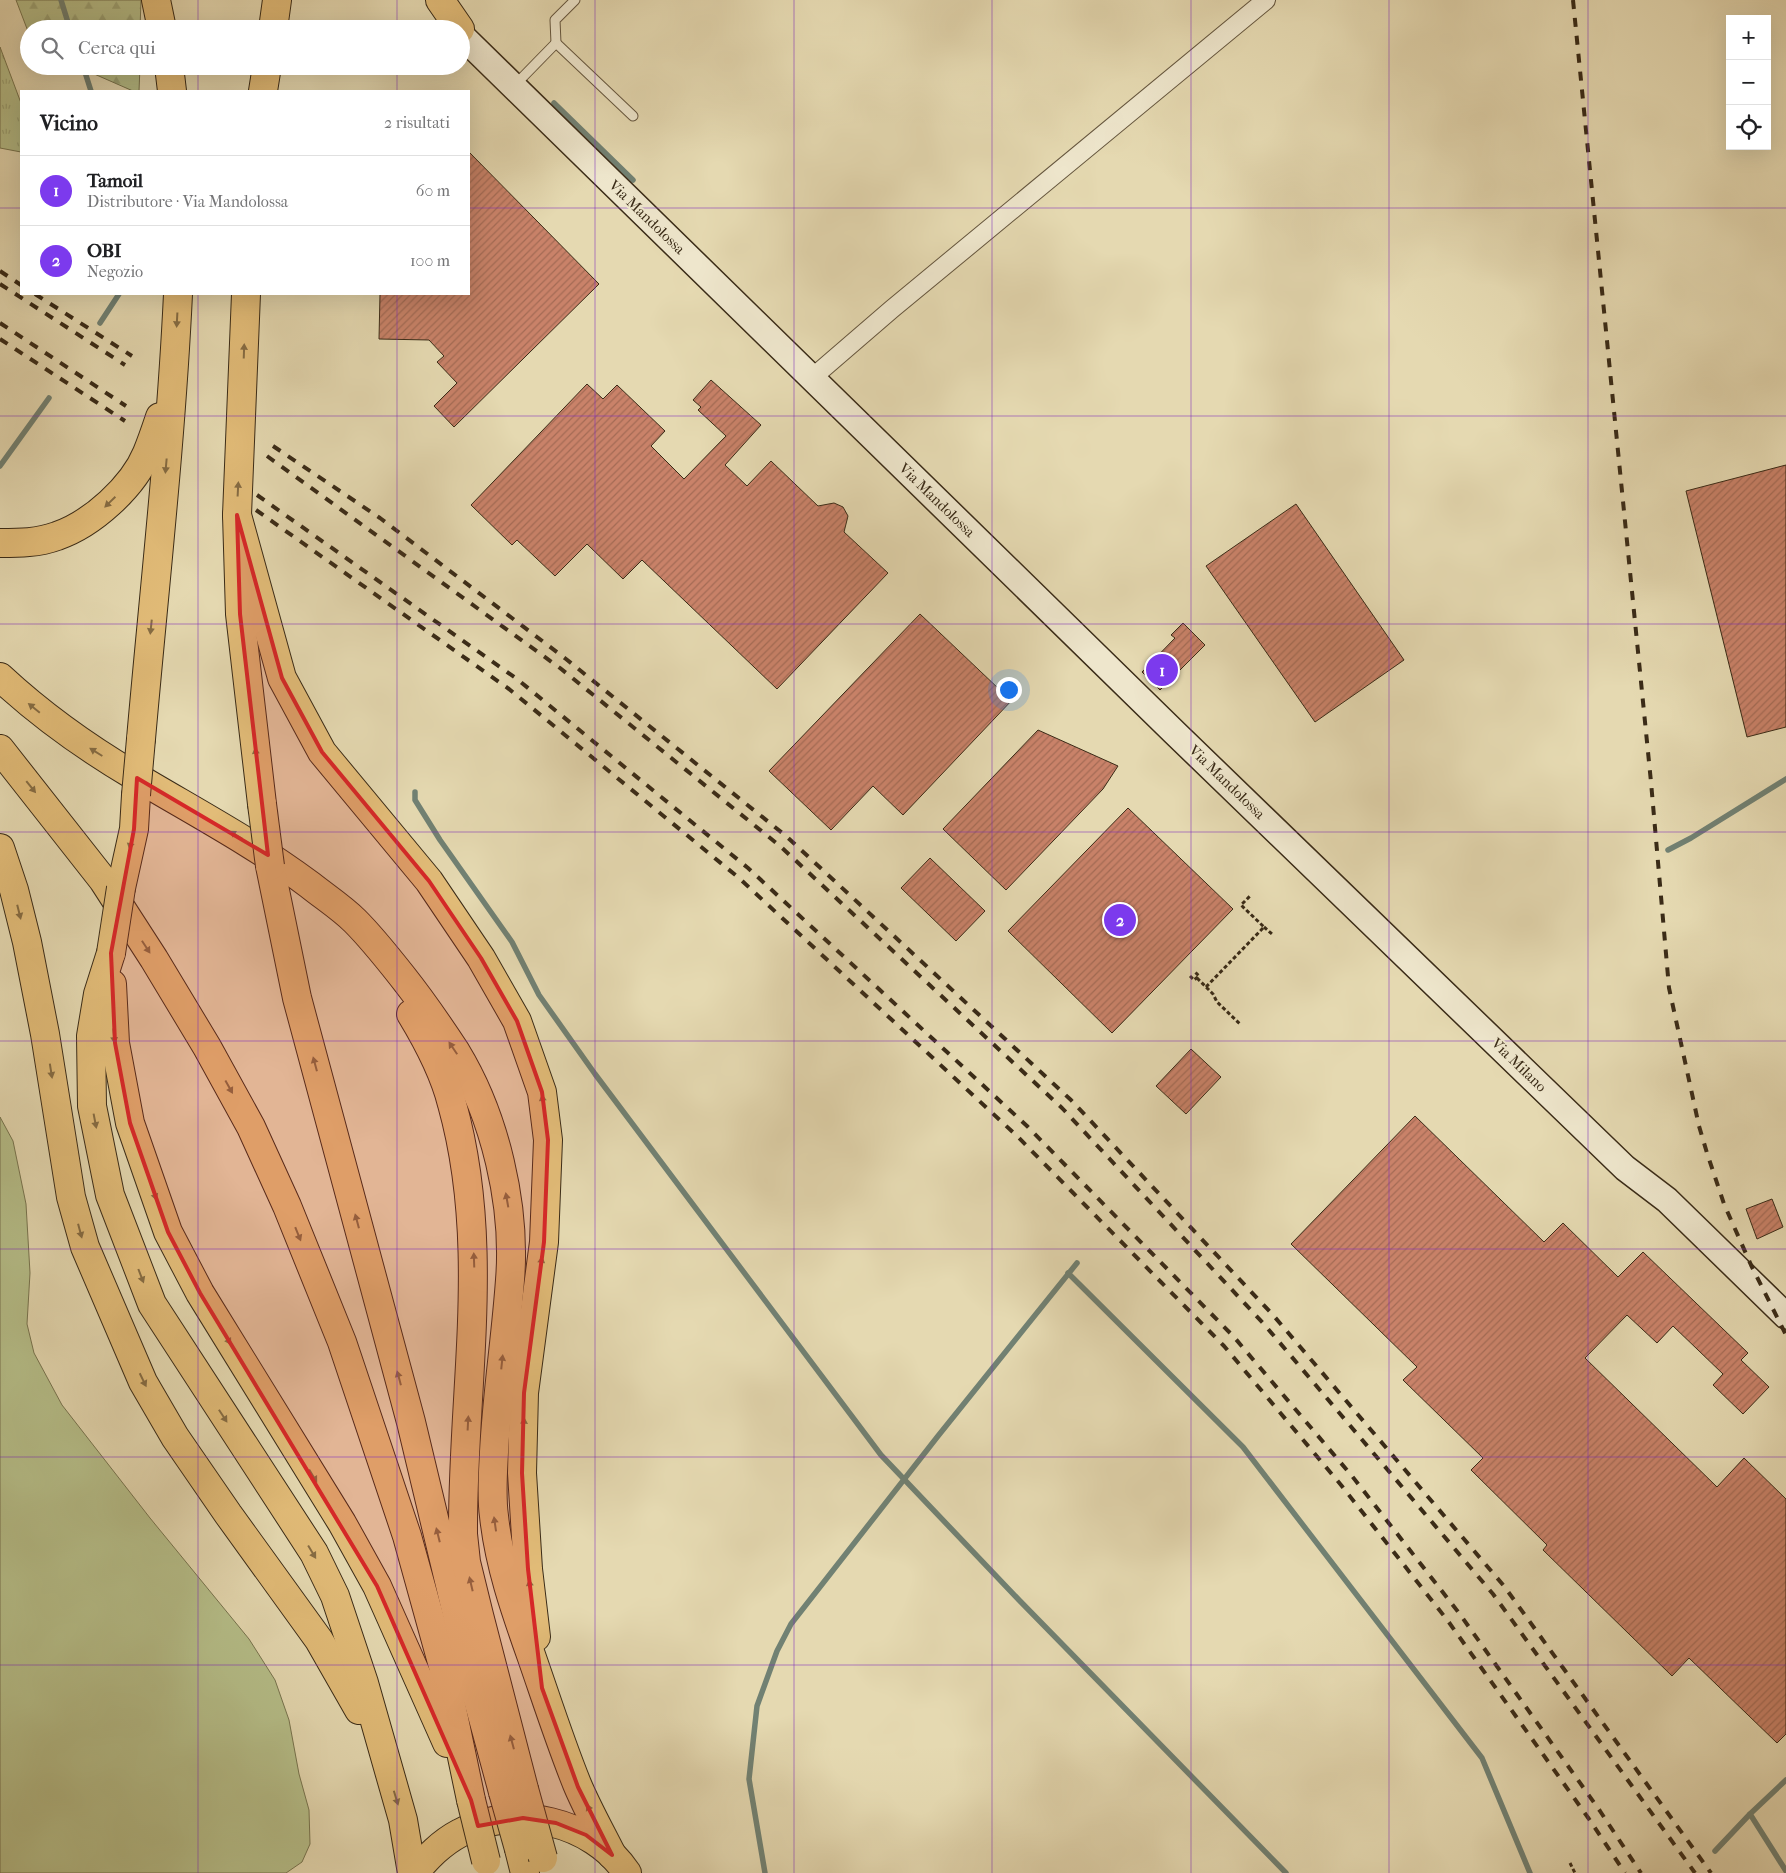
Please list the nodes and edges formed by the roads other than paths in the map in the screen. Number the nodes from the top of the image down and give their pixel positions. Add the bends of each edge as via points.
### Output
1 (156, 0) edge
2 (173, 0) edge
3 (277, 0) edge
4 (426, 0) edge
5 (440, 0) edge
6 (575, 0) edge
7 (1266, 0) edge
8 (160, 20) edge
9 (176, 20) edge
10 (274, 20) edge
11 (448, 20) edge
12 (453, 20) edge
13 (470, 41) edge
14 (556, 43) junction
15 (169, 75) edge
16 (183, 75) edge
17 (266, 75) edge
18 (514, 86) junction
19 (172, 90) edge
20 (184, 90) edge
21 (263, 90) edge
22 (633, 116) dead end
23 (178, 295) edge
24 (246, 295) edge
25 (175, 347) junction
26 (812, 378) junction
27 (237, 515) junction
28 (0, 543) edge
29 (0, 677) edge
30 (0, 749) edge
31 (0, 848) edge
32 (306, 882) junction
33 (112, 953) junction
34 (1414, 963) joint
35 (1625, 1168) junction
36 (1786, 1316) edge
37 (1786, 1336) edge
38 (542, 1688) junction
39 (382, 1752) junction
40 (514, 1790) junction
41 (471, 1800) junction
42 (533, 1863) edge
43 (620, 1864) edge
44 (488, 1867) edge
45 (413, 1873) edge

1 - 8 highway
2 - 9 highway
3 - 10 highway
4 - 11 main road, Via Mandolossa
5 - 12 highway
6 - 14 lane via 556,20
7 - 26 street
13 - 18 main road, Via Mandolossa
14 - 18 lane
14 - 22 lane
15 - 19 highway
16 - 20 highway
17 - 21 highway
18 - 26 main road, Via Mandolossa
23 -> 25 highway
27 -> 24 highway
25 -> 28 highway via 162,410 147,454 131,479 89,520 57,536 25,543
25 -> 33 highway, bridge via 134,829
26 - 34 main road, Via Mandolossa
38 -> 27 highway via 528,1569 522,1473 524,1393 544,1242 548,1140 542,1092 517,1021 481,958 429,881 322,752 282,678
40 -> 27 highway, bridge via 472,1675 408,1413 297,998 270,866 262,804 240,614
32 -> 29 highway via 246,841 71,736
30 -> 41 highway via 103,880 154,960 247,1119 287,1206 342,1342 407,1536 443,1666
31 -> 39 highway via 27,942 71,1197 84,1247 144,1382 175,1437 320,1640
38 -> 32 highway via 511,1599 493,1513 495,1430 512,1239 508,1204 490,1129 457,1054 411,987 355,921
40 -> 32 highway via 466,1562 463,1534 474,1274 466,1166 452,1102 438,1064 401,996 373,956
33 -> 39 highway via 98,994 91,1036 92,1106 110,1194 152,1304 314,1553 335,1596 364,1683
33 -> 41 highway via 115,1043 130,1123 168,1232 200,1293 342,1523 377,1586
34 - 35 main road, Via Milano
35 - 36 main road, Via Milano via 1667,1200
35 - 37 main road, Via Milano via 1658,1211
43 -> 38 highway via 578,1787
39 -> 45 highway via 403,1820
40 - 42 highway, bridge
41 - 44 highway, bridge
43 - 45 highway via 586,1835 556,1822 523,1818 491,1821 461,1832 434,1851

